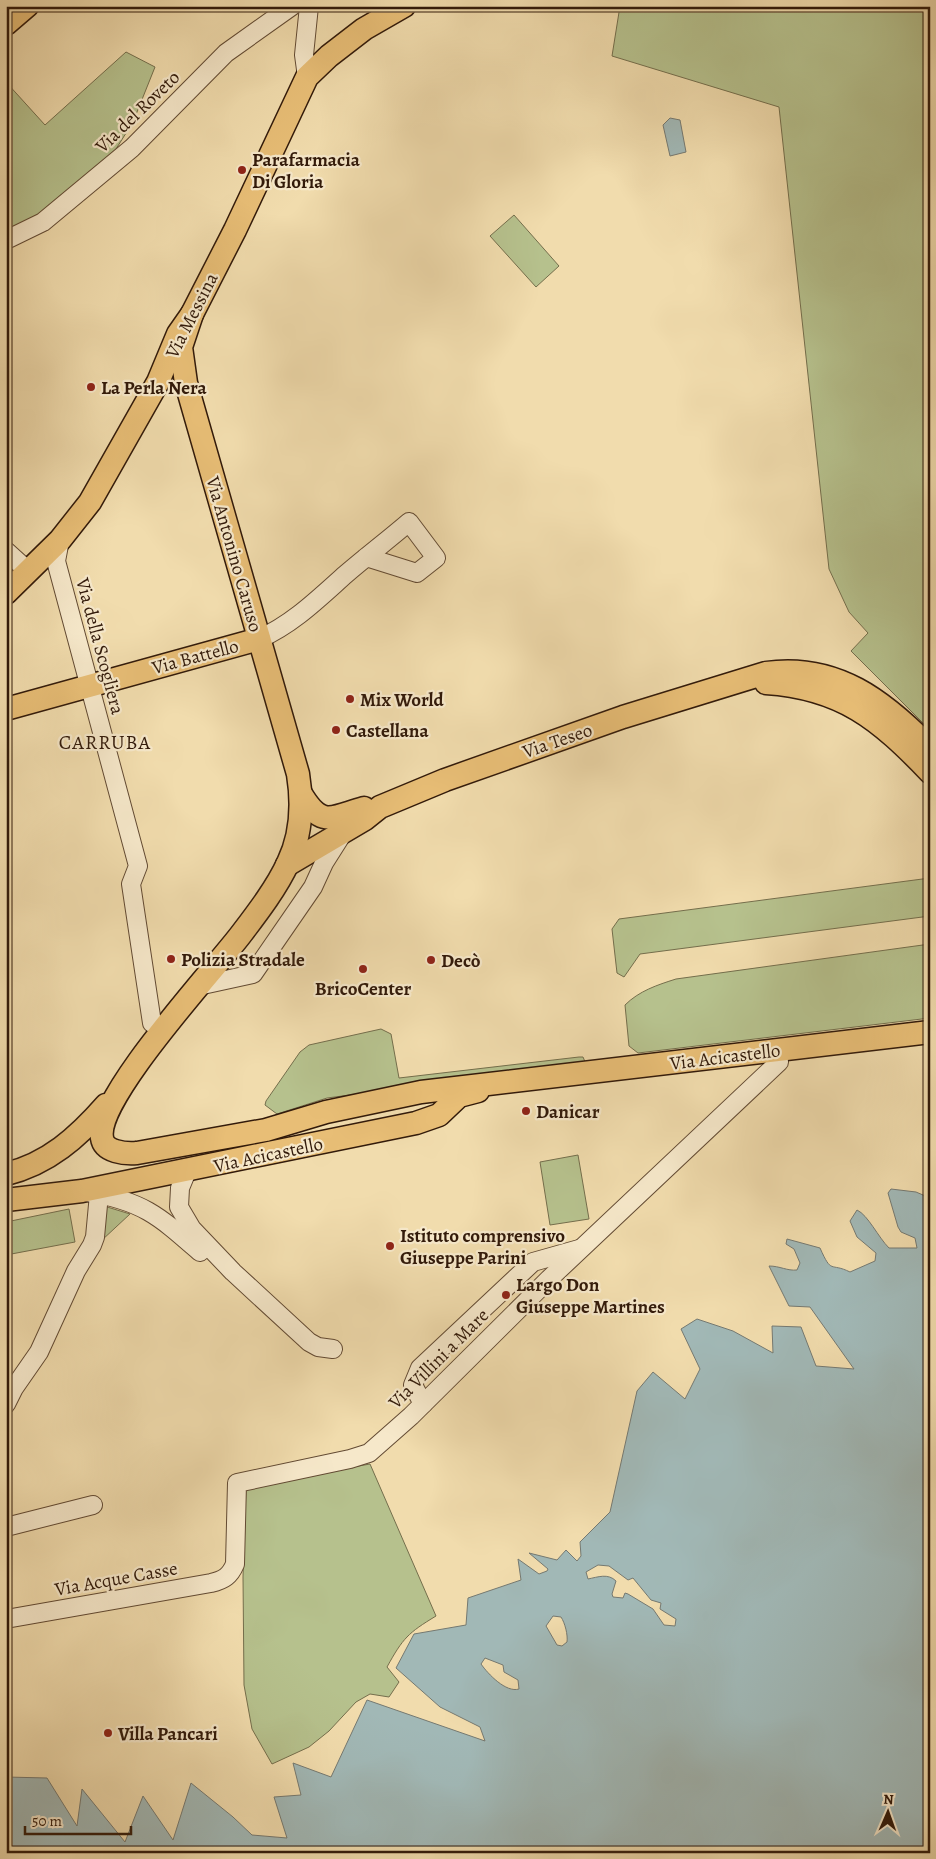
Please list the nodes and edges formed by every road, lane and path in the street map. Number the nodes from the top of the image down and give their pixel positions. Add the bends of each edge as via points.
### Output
1 (28, 6) edge
2 (292, 6) edge
3 (309, 6) edge
4 (404, 6) edge
5 (6, 24) edge
6 (307, 77) junction
7 (6, 240) edge
8 (192, 314) junction
9 (158, 382) junction
10 (186, 383) junction
11 (58, 550) junction
12 (6, 551) edge
13 (366, 557) junction
14 (26, 570) junction
15 (6, 592) edge
16 (259, 639) junction
17 (738, 681) junction
18 (89, 686) junction
19 (6, 709) edge
20 (930, 748) edge
21 (930, 772) edge
22 (301, 794) junction
23 (380, 807) junction
24 (345, 830) junction
25 (287, 865) junction
26 (198, 986) junction
27 (162, 1029) junction
28 (930, 1032) edge
29 (777, 1050) junction
30 (126, 1081) junction
31 (520, 1081) junction
32 (363, 1105) junction
33 (439, 1116) junction
34 (187, 1171) junction
35 (8, 1173) edge
36 (90, 1192) junction
37 (6, 1200) edge
38 (584, 1248) junction
39 (233, 1272) junction
40 (333, 1349) dead end
41 (6, 1404) edge
42 (423, 1404) junction
43 (94, 1505) dead end
44 (6, 1527) edge
45 (232, 1573) joint
46 (6, 1619) edge

1 - 5 main road
2 - 7 street, Via del Roveto via 226,53 132,148 43,222
3 - 6 street via 304,55
4 - 6 main road via 364,29
6 - 8 main road, Via Messina
8 - 9 main road, Via Messina via 178,334
8 - 10 main road, Via Antonino Caruso via 181,347
9 - 10 main road via 172,371
9 - 11 main road, Via Messina via 90,502
10 - 16 main road, Via Antonino Caruso
11 - 14 main road, Via Messina
11 - 18 street, Via della Scogliera
12 - 14 street
13 - 13 street, Via Battello via 409,522 436,558 417,573
13 - 16 street, Via Battello via 300,614
14 - 15 main road, Via Messina
16 - 18 main road, Via Battello
16 - 22 main road, Via Antonino Caruso
17 - 20 main road, Via Teseo via 785,670 823,675 870,695
17 - 21 main road via 805,688 850,704 888,731
17 - 23 main road, Via Teseo via 505,759
18 - 19 main road, Via Battello
18 - 27 street, Via della Scogliera via 138,866 132,879 133,894 152,1023
22 - 23 main road via 311,810 324,817 342,817 362,808
22 - 25 main road via 300,828
23 - 24 main road
24 - 25 main road
24 - 26 street via 313,887 253,974
25 - 26 main road via 243,932
26 - 27 main road
27 - 30 main road
28 - 29 main road, Via Acicastello
29 - 31 main road, Via Acicastello
29 - 38 street, Via Villini a Mare via 779,1062
30 - 32 main road, Via Acicastello via 102,1130 103,1142 119,1152 137,1153 232,1136
30 - 35 main road via 80,1133 31,1167
31 - 32 main road, Via Acicastello via 420,1092
31 - 33 main road, Via Acicastello via 459,1096
32 - 33 main road via 432,1098 441,1104
33 - 34 main road, Via Acicastello
34 - 36 main road, Via Acicastello
34 - 39 street via 180,1188 182,1214
36 - 37 main road, Via Acicastello
36 - 39 street via 136,1203 149,1210 205,1256
36 - 41 street via 95,1236 92,1245 76,1271 39,1352
38 - 42 street, Via Villini a Mare
38 - 42 street via 533,1262 420,1368 413,1386
39 - 40 street via 309,1342
42 - 45 street, Via Villini a Mare via 369,1453 350,1460 237,1483 236,1564
43 - 44 street
45 - 46 street, Via Acque Casse via 222,1580

